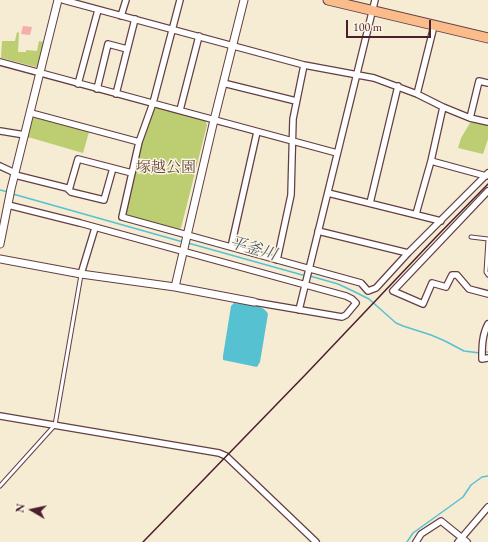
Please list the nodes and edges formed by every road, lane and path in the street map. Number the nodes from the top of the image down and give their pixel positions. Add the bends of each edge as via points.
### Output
1 (58, 0) edge
2 (64, 0) edge
3 (126, 0) edge
4 (180, 0) edge
5 (244, 0) edge
6 (328, 0) edge
7 (374, 0) edge
8 (98, 10) junction
9 (373, 10) junction
10 (121, 16) junction
11 (135, 19) junction
12 (434, 26) junction
13 (172, 29) junction
14 (199, 36) junction
15 (488, 38) edge
16 (233, 46) junction
17 (127, 49) junction
18 (0, 62) edge
19 (304, 65) junction
20 (40, 73) junction
21 (356, 75) junction
22 (223, 83) junction
23 (488, 83) edge
24 (78, 84) junction
25 (398, 86) junction
26 (97, 89) junction
27 (116, 94) junction
28 (417, 94) junction
29 (296, 100) junction
30 (154, 103) junction
31 (443, 107) junction
32 (180, 110) junction
33 (31, 113) junction
34 (470, 118) junction
35 (214, 120) junction
36 (488, 122) edge
37 (0, 131) edge
38 (257, 132) junction
39 (25, 135) junction
40 (139, 142) junction
41 (293, 142) junction
42 (337, 153) junction
43 (431, 161) junction
44 (0, 166) edge
45 (113, 168) junction
46 (132, 173) junction
47 (15, 174) junction
48 (487, 174) edge
49 (69, 190) junction
50 (488, 191) edge
51 (328, 193) junction
52 (8, 202) junction
53 (370, 203) junction
54 (416, 214) junction
55 (441, 221) junction
56 (95, 228) junction
57 (318, 231) junction
58 (188, 236) junction
59 (471, 237) dead end
60 (488, 239) edge
61 (0, 244) edge
62 (231, 247) junction
63 (184, 250) junction
64 (408, 253) junction
65 (0, 259) edge
66 (277, 260) junction
67 (310, 270) junction
68 (81, 274) junction
69 (488, 275) edge
70 (306, 285) junction
71 (175, 287) junction
72 (488, 294) edge
73 (254, 302) joint
74 (299, 310) junction
75 (488, 324) edge
76 (484, 355) edge
77 (0, 416) edge
78 (55, 425) junction
79 (0, 486) edge
80 (488, 507) edge
81 (460, 540) edge
82 (316, 542) edge
83 (416, 542) edge
84 (467, 542) edge

1 - 20 street
2 - 8 street
3 - 10 street
4 - 13 street
5 - 16 street
6 - 9 main road
7 - 9 street
8 - 10 street
8 - 24 street
9 - 12 main road
9 - 21 street
10 - 11 street
11 - 13 street
11 - 17 street
12 - 15 main road
12 - 28 street
13 - 14 street
13 - 30 street
14 - 16 street
14 - 32 street
16 - 19 street
16 - 22 street
17 - 26 street via 108,44
17 - 27 street
18 - 20 street
19 - 21 street
19 - 29 street
20 - 24 street
20 - 33 street
21 - 25 street
21 - 42 street
22 - 29 street
22 - 35 street
23 - 34 street via 479,81
24 - 26 street
25 - 28 street
25 - 53 street
26 - 27 street
27 - 30 street
28 - 31 street
29 - 41 street
30 - 32 street
30 - 40 street
31 - 34 street
31 - 43 street
32 - 35 street
33 - 39 street
33 - 40 street
34 - 36 street
35 - 38 street
35 - 58 street
37 - 39 street
38 - 41 street
38 - 62 street
39 - 47 street
40 - 46 street
41 - 42 street
41 - 66 street via 291,195
42 - 51 street
43 - 48 street
43 - 54 street
44 - 47 street
45 - 46 street
45 - 49 street via 78,159
45 - 49 street via 104,200
46 - 58 street via 122,217
47 - 49 street
47 - 52 street
48 - 55 street
50 - 72 street via 393,291 423,304 432,282 446,287 452,275 457,275 469,289
51 - 53 street
51 - 57 street
52 - 56 street
52 - 61 street
53 - 54 street
54 - 55 street
55 - 64 street
56 - 63 street
56 - 68 street
57 - 64 street
57 - 67 street
58 - 62 street
58 - 63 street
59 - 60 lane
60 - 69 lane
62 - 66 street
63 - 70 street
63 - 71 street
64 - 67 street via 376,288 368,291 361,283
65 - 68 street
66 - 67 street
67 - 70 street
68 - 71 street
68 - 78 lane
70 - 74 street
70 - 74 street via 349,297 356,303 346,316 342,317
71 - 73 street
73 - 74 street
75 - 76 street via 484,332
77 - 78 street
78 - 79 lane
78 - 82 street via 220,452
80 - 81 street
81 - 83 street via 441,521 422,534
81 - 84 street

